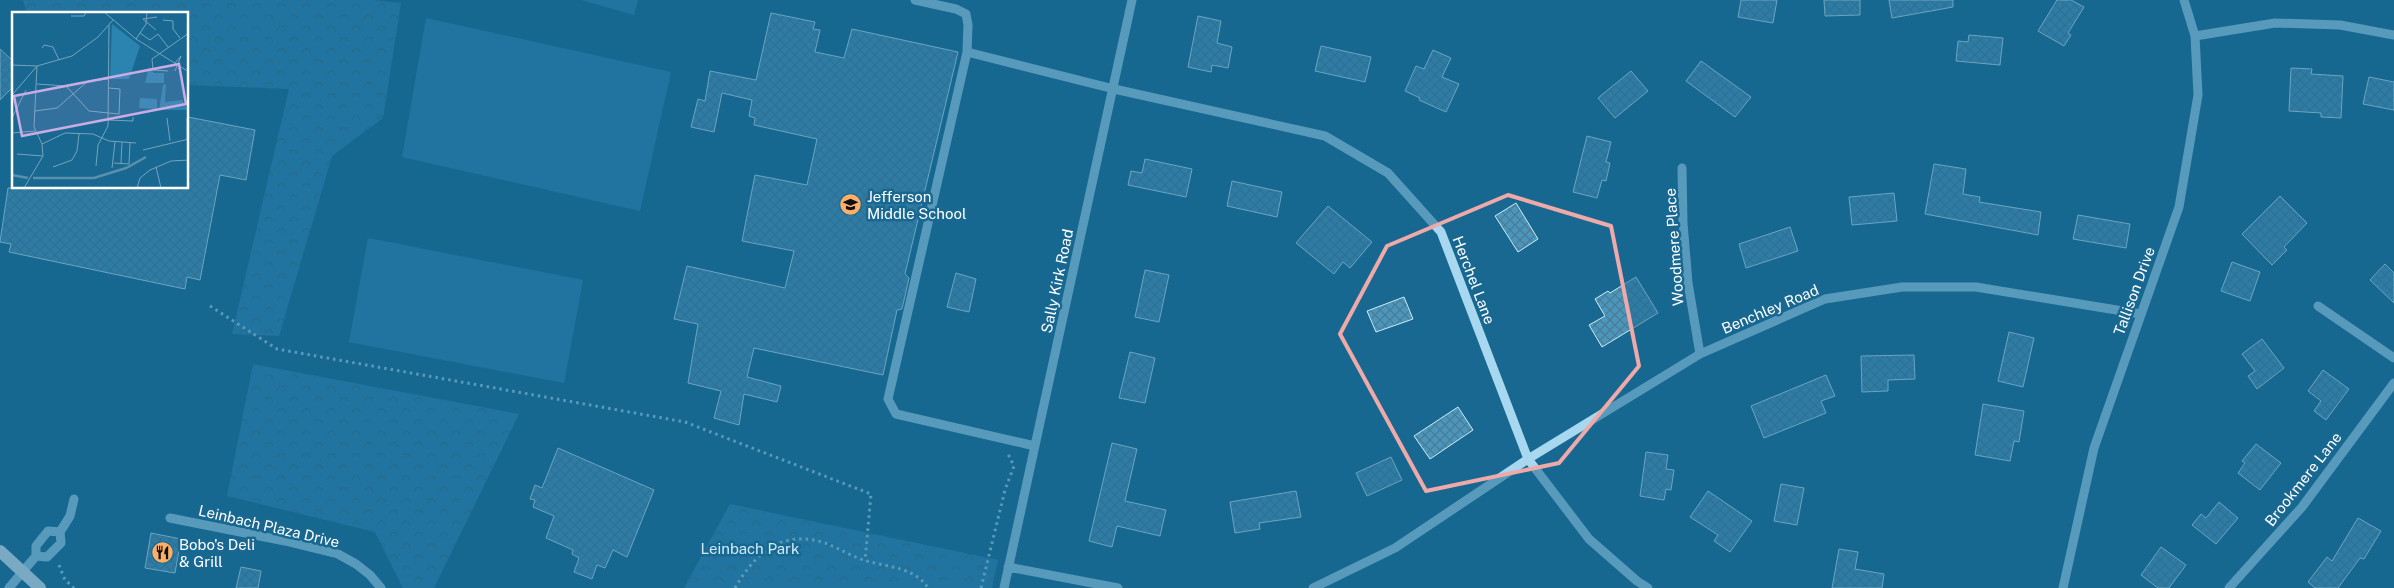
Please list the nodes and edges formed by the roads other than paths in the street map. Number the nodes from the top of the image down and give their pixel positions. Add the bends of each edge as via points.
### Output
1 (915, 0) edge
2 (1132, 0) edge
3 (2184, 0) edge
4 (2394, 35) edge
5 (2195, 36) junction
6 (967, 52) junction
7 (1114, 89) junction
8 (1682, 168) dead end
9 (2318, 306) dead end
10 (2141, 314) junction
11 (1700, 354) junction
12 (2394, 358) edge
13 (2394, 383) edge
14 (1035, 446) junction
15 (1528, 459) junction
16 (74, 499) dead end
17 (170, 518) dead end
18 (60, 532) junction
19 (0, 551) edge
20 (36, 556) junction
21 (1008, 567) junction
22 (22, 571) junction
23 (9, 588) edge
24 (40, 588) edge
25 (381, 588) edge
26 (1004, 588) edge
27 (1118, 588) edge
28 (1313, 588) edge
29 (1648, 588) edge
30 (2063, 588) edge
31 (2229, 588) edge

1 - 6 street via 966,14
2 - 7 street, Sally Kirk Road
3 - 5 street, Tallison Drive
4 - 5 street via 2340,25 2275,23
5 - 10 street, Tallison Drive via 2198,95 2179,206
6 - 7 street, Herchel Lane
6 - 14 street via 888,399 896,414
7 - 14 street, Sally Kirk Road
7 - 15 street, Herchel Lane via 1325,136 1388,174 1441,232
8 - 11 street, Woodmere Place via 1688,283
9 - 12 street
10 - 11 street, Benchley Road via 1976,286 1902,287 1825,299
10 - 30 street, Tallison Drive via 2094,448
11 - 15 street, Benchley Road
13 - 31 street, Brookmere Lane via 2302,507
14 - 21 street, Sally Kirk Road
15 - 28 street, Benchley Road via 1395,548
15 - 29 street, Herchel Lane via 1589,539
16 - 18 street via 70,516
17 - 25 street, Leinbach Plaza Drive via 338,554 370,575
18 - 20 street via 48,531 36,546
18 - 20 street via 61,543 47,557
19 - 22 main road
20 - 22 street
21 - 26 street, Sally Kirk Road
21 - 27 street
22 - 23 street
22 - 24 main road

